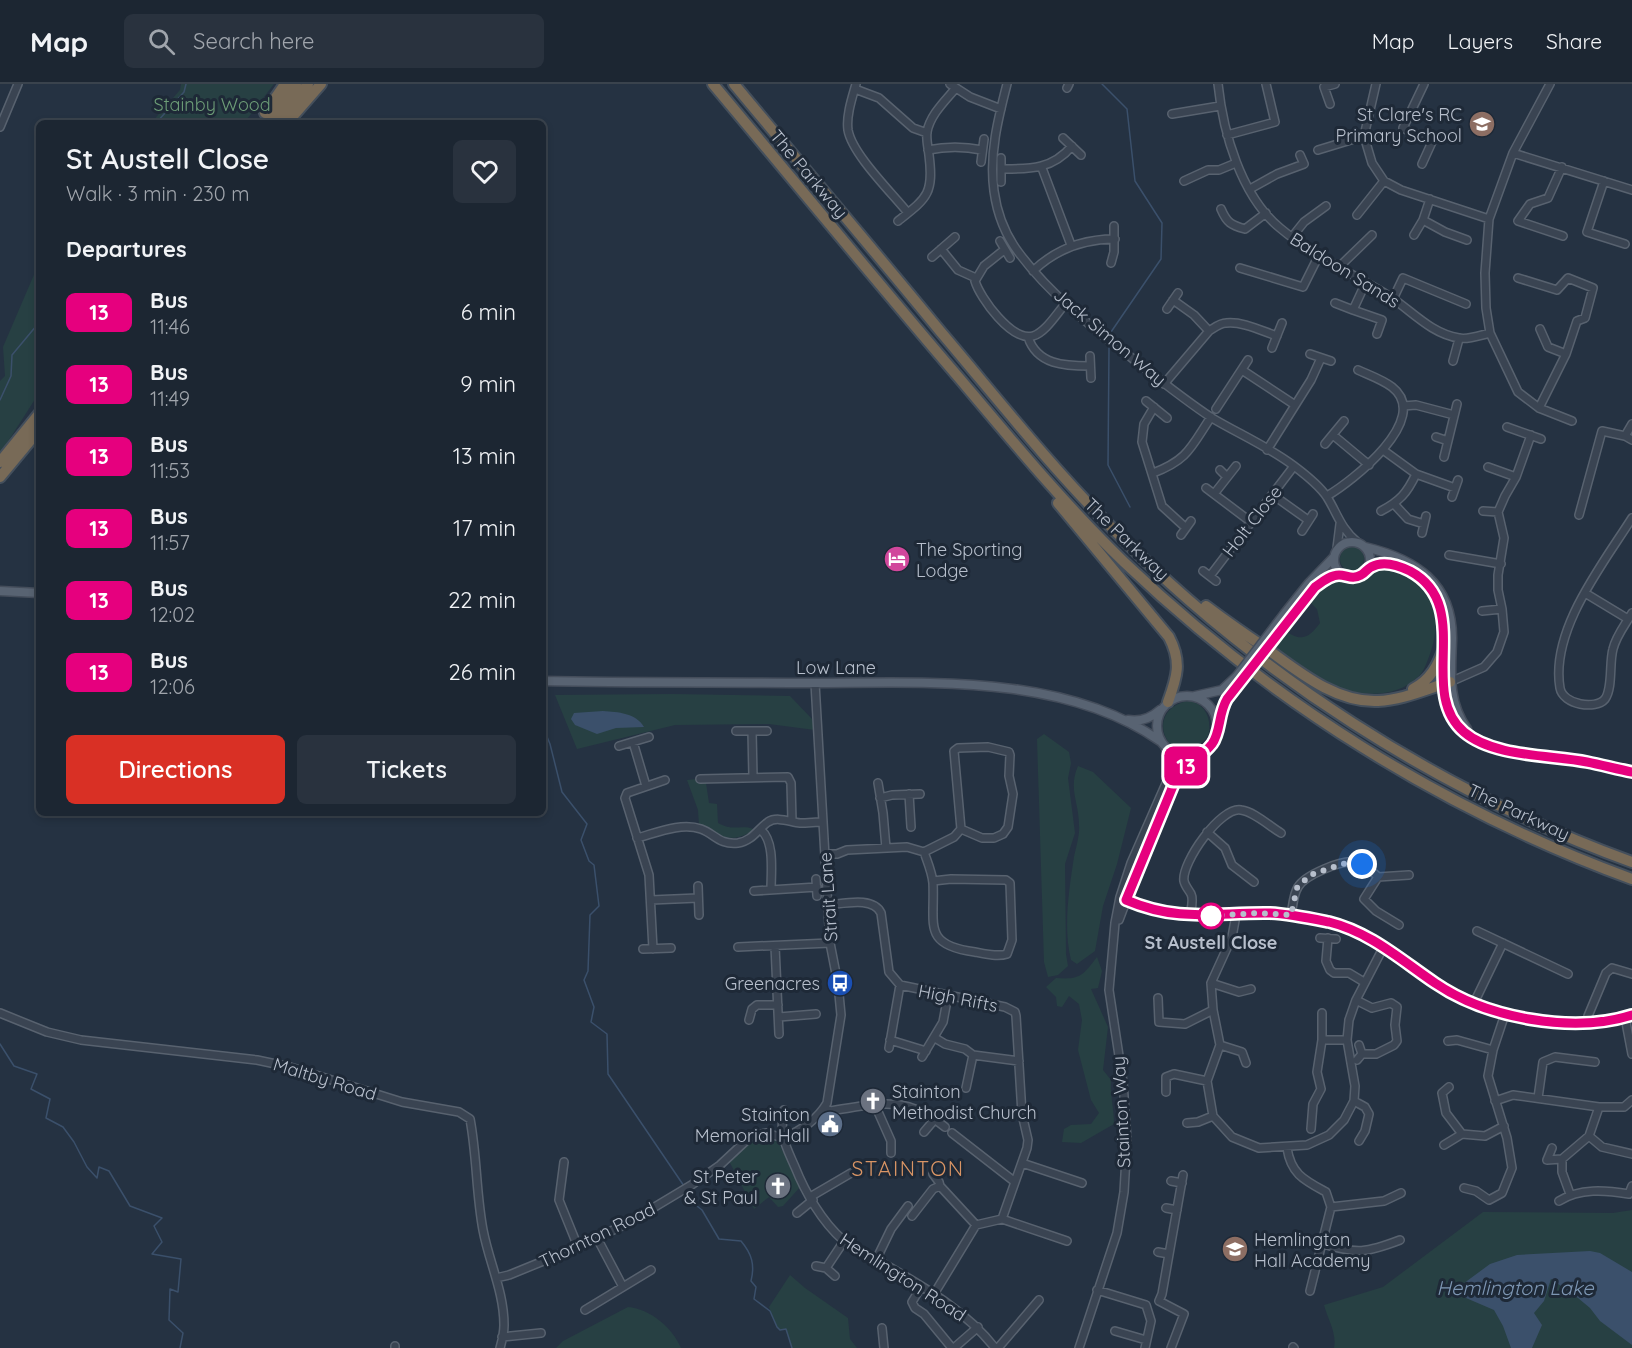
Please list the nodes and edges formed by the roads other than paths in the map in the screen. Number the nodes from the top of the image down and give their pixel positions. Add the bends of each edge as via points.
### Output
1 (18, 84) edge
2 (285, 84) edge
3 (296, 84) edge
4 (308, 84) edge
5 (321, 84) edge
6 (712, 84) edge
7 (734, 84) edge
8 (1007, 84) edge
9 (1218, 84) edge
10 (1266, 84) edge
11 (1335, 84) edge
12 (1376, 84) edge
13 (1424, 84) edge
14 (1550, 84) edge
15 (856, 86) edge
16 (952, 86) edge
17 (1330, 104) dead end
18 (1220, 106) junction
19 (1000, 110) junction
20 (1172, 114) dead end
21 (260, 120) edge
22 (268, 120) edge
23 (280, 120) edge
24 (290, 120) edge
25 (0, 127) edge
26 (927, 133) junction
27 (1227, 135) junction
28 (1364, 136) junction
29 (1064, 138) dead end
30 (984, 139) dead end
31 (1072, 147) junction
32 (928, 150) junction
33 (982, 150) junction
34 (1318, 150) dead end
35 (1513, 153) junction
36 (1081, 155) dead end
37 (1300, 155) dead end
38 (1001, 158) dead end
39 (981, 162) dead end
40 (1236, 163) junction
41 (1422, 164) dead end
42 (1562, 167) junction
43 (1042, 168) junction
44 (1000, 169) junction
45 (1184, 181) dead end
46 (1384, 181) junction
47 (1604, 181) junction
48 (1001, 182) dead end
49 (1250, 189) junction
50 (1632, 190) edge
51 (1430, 199) junction
52 (1326, 206) dead end
53 (1221, 210) dead end
54 (908, 213) junction
55 (1266, 213) junction
56 (1357, 215) dead end
57 (1489, 219) junction
58 (1423, 220) junction
59 (898, 221) dead end
60 (1114, 226) dead end
61 (1372, 235) dead end
62 (1414, 235) dead end
63 (1563, 236) dead end
64 (955, 237) dead end
65 (1292, 237) junction
66 (1115, 239) junction
67 (1467, 240) dead end
68 (999, 241) dead end
69 (1625, 244) dead end
70 (1071, 245) junction
71 (941, 249) junction
72 (1004, 250) junction
73 (1319, 255) junction
74 (932, 257) dead end
75 (1010, 258) dead end
76 (1111, 262) dead end
77 (1340, 266) junction
78 (1240, 268) dead end
79 (1033, 271) junction
80 (976, 278) junction
81 (1518, 278) dead end
82 (1366, 282) junction
83 (1178, 293) dead end
84 (1393, 299) junction
85 (1173, 300) junction
86 (1066, 303) junction
87 (1335, 303) dead end
88 (1466, 304) dead end
89 (1167, 309) dead end
90 (1353, 310) junction
91 (1282, 323) dead end
92 (1540, 329) dead end
93 (1209, 331) junction
94 (1490, 333) junction
95 (1377, 334) dead end
96 (1277, 336) junction
97 (1028, 337) junction
98 (1459, 339) junction
99 (1272, 348) dead end
100 (1310, 354) dead end
101 (1566, 354) junction
102 (1090, 356) dead end
103 (1321, 358) junction
104 (1248, 360) dead end
105 (1331, 361) dead end
106 (1453, 361) dead end
107 (1090, 366) junction
108 (1242, 370) junction
109 (1358, 370) dead end
110 (1372, 377) junction
111 (1091, 378) dead end
112 (1164, 384) junction
113 (1367, 386) dead end
114 (974, 396) junction
115 (1146, 401) dead end
116 (1457, 404) dead end
117 (1295, 405) junction
118 (1403, 406) junction
119 (1154, 407) junction
120 (1539, 408) junction
121 (1216, 410) dead end
122 (1454, 415) junction
123 (1211, 417) junction
124 (36, 418) edge
125 (1167, 418) dead end
126 (1344, 421) dead end
127 (1572, 421) dead end
128 (1632, 424) edge
129 (1507, 427) dead end
130 (36, 434) edge
131 (1333, 435) junction
132 (1531, 435) junction
133 (1625, 436) junction
134 (1436, 437) dead end
135 (1541, 439) dead end
136 (1632, 440) edge
137 (1448, 441) junction
138 (1325, 444) dead end
139 (1267, 450) junction
140 (1383, 450) junction
141 (1444, 457) dead end
142 (0, 462) edge
143 (1369, 465) junction
144 (1236, 466) dead end
145 (1294, 466) junction
146 (1488, 467) dead end
147 (1220, 470) dead end
148 (1153, 473) junction
149 (1416, 474) junction
150 (0, 477) edge
151 (1227, 477) junction
152 (1516, 477) junction
153 (1458, 480) dead end
154 (1206, 488) dead end
155 (1455, 488) junction
156 (1214, 494) junction
157 (1273, 495) junction
158 (1327, 496) junction
159 (1452, 497) dead end
160 (1394, 504) junction
161 (1381, 511) dead end
162 (1483, 511) dead end
163 (1498, 512) junction
164 (1579, 515) dead end
165 (1426, 516) dead end
166 (1632, 518) edge
167 (1191, 521) dead end
168 (1251, 522) junction
169 (1340, 524) junction
170 (1424, 524) junction
171 (1111, 528) junction
172 (1186, 528) junction
173 (1302, 531) dead end
174 (1422, 533) dead end
175 (1181, 535) dead end
176 (1357, 542) junction
177 (1365, 547) junction
178 (1337, 548) junction
179 (1469, 549) dead end
180 (1449, 555) dead end
181 (1333, 558) junction
182 (1467, 559) junction
183 (1501, 564) junction
184 (1368, 567) junction
185 (1203, 571) dead end
186 (1341, 575) junction
187 (0, 591) edge
188 (36, 593) edge
189 (1585, 593) junction
190 (1502, 609) junction
191 (1482, 611) dead end
192 (1287, 616) junction
193 (1630, 616) edge
194 (1444, 648) junction
195 (1240, 678) junction
196 (546, 681) edge
197 (815, 683) junction
198 (1446, 683) junction
199 (1195, 696) junction
200 (1388, 700) junction
201 (1165, 705) junction
202 (1124, 719) junction
203 (1218, 727) junction
204 (736, 731) dead end
205 (752, 731) junction
206 (767, 731) dead end
207 (649, 737) dead end
208 (633, 742) junction
209 (1162, 744) junction
210 (619, 746) dead end
211 (1201, 753) junction
212 (1632, 772) edge
213 (753, 777) junction
214 (700, 778) dead end
215 (709, 778) junction
216 (665, 780) dead end
217 (878, 783) dead end
218 (646, 786) junction
219 (709, 788) dead end
220 (909, 794) junction
221 (920, 794) dead end
222 (879, 798) junction
223 (792, 821) junction
224 (823, 822) junction
225 (911, 827) dead end
226 (961, 829) junction
227 (761, 830) junction
228 (1208, 832) junction
229 (1281, 833) dead end
230 (637, 838) junction
231 (886, 848) junction
232 (924, 852) junction
233 (825, 854) junction
234 (1632, 862) edge
235 (1410, 874) dead end
236 (1378, 877) junction
237 (1632, 879) edge
238 (933, 881) junction
239 (1254, 882) dead end
240 (698, 886) dead end
241 (771, 890) junction
242 (754, 891) dead end
243 (817, 896) dead end
244 (698, 898) junction
245 (1123, 899) junction
246 (651, 900) junction
247 (827, 905) junction
248 (699, 915) dead end
249 (1236, 915) junction
250 (1291, 915) junction
251 (1190, 916) junction
252 (1399, 925) dead end
253 (1476, 931) dead end
254 (1328, 938) dead end
255 (830, 943) junction
256 (1503, 943) junction
257 (776, 946) junction
258 (1384, 946) junction
259 (738, 947) dead end
260 (671, 948) dead end
261 (643, 949) dead end
262 (653, 949) junction
263 (1568, 974) dead end
264 (1632, 975) edge
265 (1364, 982) junction
266 (1211, 983) junction
267 (900, 985) junction
268 (1251, 989) dead end
269 (948, 995) junction
270 (1158, 998) dead end
271 (746, 1000) dead end
272 (1356, 1000) junction
273 (1474, 1003) junction
274 (778, 1005) junction
275 (753, 1008) junction
276 (1213, 1010) junction
277 (1322, 1010) dead end
278 (0, 1013) edge
279 (816, 1014) dead end
280 (1505, 1014) junction
281 (1629, 1016) edge
282 (778, 1017) junction
283 (749, 1020) dead end
284 (1591, 1022) junction
285 (779, 1034) dead end
286 (935, 1038) junction
287 (1322, 1040) junction
288 (1347, 1040) junction
289 (1449, 1041) dead end
290 (1220, 1045) junction
291 (1359, 1045) dead end
292 (1493, 1050) junction
293 (1632, 1054) edge
294 (973, 1055) junction
295 (1019, 1061) junction
296 (1595, 1062) dead end
297 (1246, 1063) dead end
298 (1207, 1082) junction
299 (1449, 1087) dead end
300 (966, 1088) dead end
301 (1166, 1092) dead end
302 (1538, 1098) junction
303 (1632, 1100) edge
304 (1354, 1101) junction
305 (1495, 1101) junction
306 (875, 1105) junction
307 (1599, 1107) junction
308 (824, 1108) junction
309 (784, 1110) dead end
310 (1214, 1116) junction
311 (935, 1119) junction
312 (1187, 1123) dead end
313 (1504, 1126) junction
314 (945, 1127) dead end
315 (1311, 1129) dead end
316 (924, 1132) dead end
317 (952, 1133) dead end
318 (1462, 1134) junction
319 (1589, 1136) junction
320 (783, 1138) junction
321 (1358, 1142) dead end
322 (1444, 1145) dead end
323 (1287, 1148) junction
324 (1552, 1148) dead end
325 (891, 1153) dead end
326 (1632, 1154) edge
327 (1562, 1159) junction
328 (564, 1162) dead end
329 (1022, 1163) junction
330 (851, 1173) dead end
331 (933, 1173) dead end
332 (1172, 1181) dead end
333 (1015, 1182) junction
334 (1082, 1183) dead end
335 (940, 1186) junction
336 (1632, 1186) edge
337 (1464, 1188) dead end
338 (1401, 1193) dead end
339 (1570, 1194) junction
340 (812, 1198) junction
341 (1559, 1201) dead end
342 (908, 1206) dead end
343 (1166, 1208) dead end
344 (1331, 1208) junction
345 (1177, 1210) junction
346 (797, 1213) dead end
347 (912, 1216) dead end
348 (1002, 1218) junction
349 (976, 1225) junction
350 (597, 1238) junction
351 (1400, 1240) dead end
352 (844, 1241) junction
353 (1067, 1241) dead end
354 (1323, 1244) junction
355 (578, 1247) junction
356 (1158, 1252) dead end
357 (1169, 1254) junction
358 (876, 1260) junction
359 (816, 1266) dead end
360 (826, 1268) junction
361 (651, 1270) dead end
362 (835, 1276) dead end
363 (496, 1278) junction
364 (623, 1287) junction
365 (921, 1287) junction
366 (1097, 1290) junction
367 (1311, 1291) dead end
368 (934, 1294) junction
369 (1039, 1300) dead end
370 (1159, 1301) junction
371 (1146, 1305) junction
372 (585, 1310) dead end
373 (882, 1328) dead end
374 (978, 1328) junction
375 (1115, 1331) dead end
376 (541, 1333) dead end
377 (502, 1337) junction
378 (1145, 1344) edge
379 (500, 1348) edge
380 (884, 1348) edge
381 (953, 1348) edge
382 (997, 1348) edge
383 (1079, 1348) edge
384 (1171, 1348) edge

1 - 25 street
2 - 21 highway
3 - 22 highway
4 - 23 highway
5 - 24 highway
6 - 114 highway, The Parkway
7 - 171 highway, The Parkway via 1046,457
8 - 19 street, Jack Simon Way
9 - 18 street, Baldoon Sands
10 - 27 street via 1275,122
11 - 17 street via 1324,87
12 - 28 street
13 - 41 street via 1403,128 1432,142
14 - 35 street
15 - 26 street via 879,98 913,128
15 - 54 street via 848,123 853,146
16 - 19 street
16 - 26 street
18 - 20 street
18 - 27 street, Baldoon Sands
19 - 79 street, Jack Simon Way via 992,164 994,193 1006,231
26 - 32 street
27 - 40 street, Baldoon Sands
28 - 34 street
28 - 46 street via 1372,163
29 - 31 street
30 - 33 street
31 - 36 street
31 - 43 street via 1056,162
32 - 33 street
32 - 54 street via 930,187
33 - 39 street
35 - 42 street
35 - 57 street
37 - 49 street via 1304,164
38 - 44 street
40 - 45 street
40 - 49 street, Baldoon Sands
42 - 47 street
42 - 63 street via 1548,198 1530,204 1518,221
43 - 44 street
43 - 70 street
44 - 48 street
46 - 51 street
46 - 56 street
47 - 50 street
47 - 69 street via 1587,232
49 - 55 street, Baldoon Sands
51 - 57 street
51 - 58 street
52 - 65 street
53 - 55 street via 1231,225 1245,229
54 - 59 street
55 - 65 street, Baldoon Sands
57 - 94 street via 1485,273
58 - 62 street
58 - 67 street
60 - 66 street
61 - 77 street
64 - 71 street
65 - 73 street, Baldoon Sands
66 - 70 street
66 - 76 street
68 - 72 street
70 - 79 street
71 - 74 street
71 - 80 street via 958,270
72 - 75 street
72 - 80 street via 988,261
73 - 77 street, Baldoon Sands
73 - 78 street via 1303,287
77 - 82 street, Baldoon Sands
79 - 86 street, Jack Simon Way
80 - 97 street via 979,293 1012,332
81 - 101 street via 1557,290 1568,278 1593,288 1585,318 1577,321
82 - 84 street, Baldoon Sands
82 - 90 street
83 - 85 street
84 - 88 street via 1403,278
84 - 98 street, Baldoon Sands via 1432,329
85 - 89 street
85 - 93 street
86 - 97 street via 1040,332
86 - 112 street, Jack Simon Way
87 - 90 street
90 - 95 street via 1382,320
91 - 96 street
92 - 101 street via 1548,347
93 - 96 street via 1226,323
93 - 112 street
94 - 98 street
94 - 120 street via 1518,392
96 - 99 street
97 - 107 street via 1033,350 1048,361
98 - 106 street
100 - 103 street
101 - 120 street
102 - 107 street
103 - 105 street
103 - 117 street
104 - 108 street
107 - 111 street
108 - 117 street
108 - 121 street
109 - 110 street
110 - 113 street
110 - 118 street via 1393,387
112 - 123 street, Jack Simon Way
114 - 201 highway via 1005,440 1169,637 1178,667
114 - 237 highway, The Parkway via 1100,538 1189,620 1270,684 1344,735 1457,801 1561,851
115 - 119 street
116 - 122 street
117 - 139 street
118 - 122 street via 1416,405
118 - 140 street via 1399,425
119 - 125 street
119 - 148 street via 1142,432
120 - 127 street
122 - 137 street
123 - 139 street, Jack Simon Way
123 - 148 street via 1186,454 1172,466
124 - 142 highway
126 - 131 street
128 - 133 street
129 - 132 street
130 - 150 highway
131 - 138 street
131 - 143 street
132 - 135 street
132 - 152 street
133 - 136 street
133 - 164 street via 1602,431
134 - 137 street
137 - 141 street
139 - 145 street, Jack Simon Way
140 - 143 street
140 - 149 street
143 - 158 street
144 - 151 street
145 - 157 street, Holt Close
145 - 158 street, Jack Simon Way
146 - 152 street
147 - 151 street
148 - 172 street via 1162,506
149 - 155 street
149 - 160 street via 1408,492
151 - 156 street
152 - 163 street
153 - 155 street
154 - 156 street
155 - 159 street
156 - 168 street
157 - 168 street, Holt Close
157 - 173 street via 1310,517
158 - 169 street, Jack Simon Way
160 - 161 street
160 - 170 street via 1408,519
162 - 163 street
163 - 183 street via 1504,538
165 - 170 street
166 - 189 street
167 - 172 street
168 - 185 street, Holt Close via 1213,579
169 - 176 street, Jack Simon Way
169 - 178 street
170 - 174 street
171 - 200 highway via 1209,608 1310,678 1347,697
171 - 234 highway, The Parkway via 1224,630 1361,729 1498,805
172 - 175 street
176 - 177 main road
176 - 178 main road
177 - 184 main road via 1370,557
177 - 198 main road via 1416,566 1442,594 1451,628
178 - 181 main road
179 - 182 street
180 - 182 street
181 - 186 main road
181 - 192 main road via 1309,583
182 - 183 street
183 - 190 street via 1498,590
184 - 186 main road via 1353,578
184 - 194 main road via 1392,564 1420,578 1440,608
186 - 192 main road via 1324,580
187 - 188 main road
189 - 193 street
189 - 193 street via 1567,631 1560,667 1561,694 1575,704 1599,703 1606,696 1612,650
190 - 191 street
190 - 198 street via 1503,632 1497,652 1484,667
192 - 195 main road, bridge
194 - 198 main road
194 - 200 highway via 1437,666 1424,682
195 - 199 main road via 1222,690
195 - 203 main road via 1224,704
196 - 197 main road, Low Lane
197 - 202 main road, Low Lane via 1006,688 1057,697
197 - 224 street, Strait Lane
198 - 200 highway
198 - 212 main road via 1447,703 1455,721 1480,742
199 - 201 main road via 1181,696
199 - 203 main road via 1212,708
201 - 202 main road, Low Lane via 1149,718
201 - 209 main road via 1156,724
202 - 209 main road, Low Lane
203 - 211 main road via 1211,745
204 - 205 street
205 - 206 street
205 - 213 street
207 - 208 street
208 - 210 street
208 - 218 street
209 - 211 main road via 1179,756
209 - 245 street, Stainton Way via 1171,761 1169,780 1131,863
211 - 245 street, Stainton Way via 1175,781
213 - 215 street
213 - 223 street via 788,777
214 - 215 street
215 - 219 street
216 - 218 street
217 - 222 street
218 - 230 street via 627,793 625,798
220 - 221 street
220 - 222 street
220 - 225 street
222 - 231 street
223 - 224 street
223 - 227 street via 768,822
224 - 233 street, Strait Lane
226 - 226 street via 954,751 988,747 1008,752 1012,794 1008,827 994,838 982,838
226 - 232 street via 954,837
227 - 230 street via 740,843 720,841 695,827 668,829
227 - 241 street via 769,843
228 - 229 street via 1229,812 1239,809
228 - 239 street via 1225,848 1232,865
228 - 251 street via 1186,865 1184,882 1192,896
230 - 246 street via 649,875
231 - 232 street via 907,847
231 - 233 street
232 - 238 street
233 - 247 street, Strait Lane
235 - 236 street
236 - 250 street via 1352,861 1310,875 1297,888
236 - 252 street via 1364,899
238 - 238 street via 1010,883 1012,940 1007,954 946,946 935,930 932,916
240 - 244 street
241 - 242 street
241 - 243 street via 817,883
244 - 246 street
244 - 248 street
245 - 251 street
245 - 366 street, Stainton Way via 1112,943 1109,990 1123,1082 1124,1192 1117,1233
246 - 262 street
247 - 255 street, Strait Lane
247 - 267 street, High Rifts via 869,902 877,906 889,972
249 - 250 street
249 - 251 street
249 - 266 street via 1233,937
250 - 258 street via 1332,923
253 - 256 street
254 - 265 street via 1326,961 1330,970 1348,973
255 - 257 street
255 - 308 street, Strait Lane via 841,1014
256 - 263 street
256 - 273 street
257 - 259 street
257 - 274 street
258 - 265 street
258 - 273 street via 1437,985
260 - 262 street
261 - 262 street
264 - 284 street via 1612,968 1606,973 1588,1016
265 - 272 street
266 - 268 street via 1239,992
266 - 276 street
267 - 269 street, High Rifts
267 - 286 street via 889,1044 924,1054
269 - 286 street via 943,1022
269 - 295 street, High Rifts via 1015,1012
270 - 276 street via 1159,1022 1185,1024
271 - 275 street
272 - 288 street
272 - 291 street via 1372,1008 1387,1004 1397,1007 1394,1046 1360,1057
273 - 280 street
274 - 275 street
274 - 282 street
275 - 283 street
276 - 290 street
277 - 287 street
278 - 363 street, Maltby Road via 47,1032 81,1040 257,1060 393,1099 459,1112 470,1119 483,1232
279 - 282 street
280 - 284 street via 1558,1024
280 - 292 street
281 - 284 street
281 - 293 street
282 - 285 street
286 - 294 street
287 - 288 street
287 - 315 street via 1317,1072 1322,1089 1313,1104
288 - 304 street
289 - 292 street
290 - 297 street via 1242,1052
290 - 298 street
292 - 305 street via 1488,1076
294 - 295 street
294 - 300 street
295 - 329 street, High Rifts via 1022,1114 1029,1140
296 - 302 street via 1555,1057 1543,1062
298 - 301 street via 1174,1074 1166,1077
298 - 310 street
299 - 318 street via 1442,1093 1446,1113
302 - 305 street via 1513,1095
302 - 307 street
303 - 307 street via 1624,1107
304 - 321 street via 1369,1114
304 - 323 street via 1344,1120 1329,1135 1307,1145
305 - 313 street
306 - 308 street via 830,1111
306 - 311 street via 906,1105
306 - 325 street via 891,1141
307 - 319 street
308 - 320 street via 796,1133
309 - 320 street via 780,1131
310 - 312 street
310 - 323 street via 1232,1137 1259,1148
311 - 314 street
311 - 316 street
313 - 318 street via 1485,1136
313 - 337 street via 1512,1168 1502,1193 1489,1200
317 - 333 street
318 - 322 street
319 - 326 street via 1602,1147
319 - 327 street
320 - 340 street, Hemlington Road
320 - 350 street, Thornton Road via 766,1132 750,1137 693,1184
323 - 344 street via 1300,1178 1326,1192
324 - 327 street via 1547,1160
327 - 339 street
328 - 355 street via 559,1200
329 - 333 street
329 - 334 street
330 - 340 street
331 - 335 street
332 - 345 street via 1183,1179
333 - 348 street
335 - 347 street via 933,1189
335 - 349 street
336 - 339 street via 1629,1194 1606,1190
338 - 344 street via 1384,1201
339 - 341 street
340 - 346 street
340 - 352 street, Hemlington Road
342 - 358 street
343 - 345 street
344 - 354 street
345 - 357 street
348 - 349 street
348 - 353 street
349 - 368 street
350 - 355 street, Thornton Road
350 - 364 street
351 - 354 street via 1356,1252
352 - 358 street, Hemlington Road
352 - 360 street
354 - 367 street
355 - 363 street, Thornton Road
356 - 357 street
357 - 370 street
358 - 365 street, Hemlington Road
359 - 360 street
360 - 362 street
361 - 364 street
363 - 377 street via 504,1326
364 - 372 street
365 - 368 street, Hemlington Road
365 - 381 street via 912,1302 915,1308
366 - 371 street
366 - 383 street, Stainton Way
368 - 374 street, Hemlington Road
369 - 382 street
370 - 371 street
370 - 384 street via 1184,1314
371 - 378 street via 1151,1320
373 - 380 street via 879,1339
374 - 381 street
374 - 382 street, Hemlington Road
375 - 378 street
376 - 377 street
377 - 379 street

